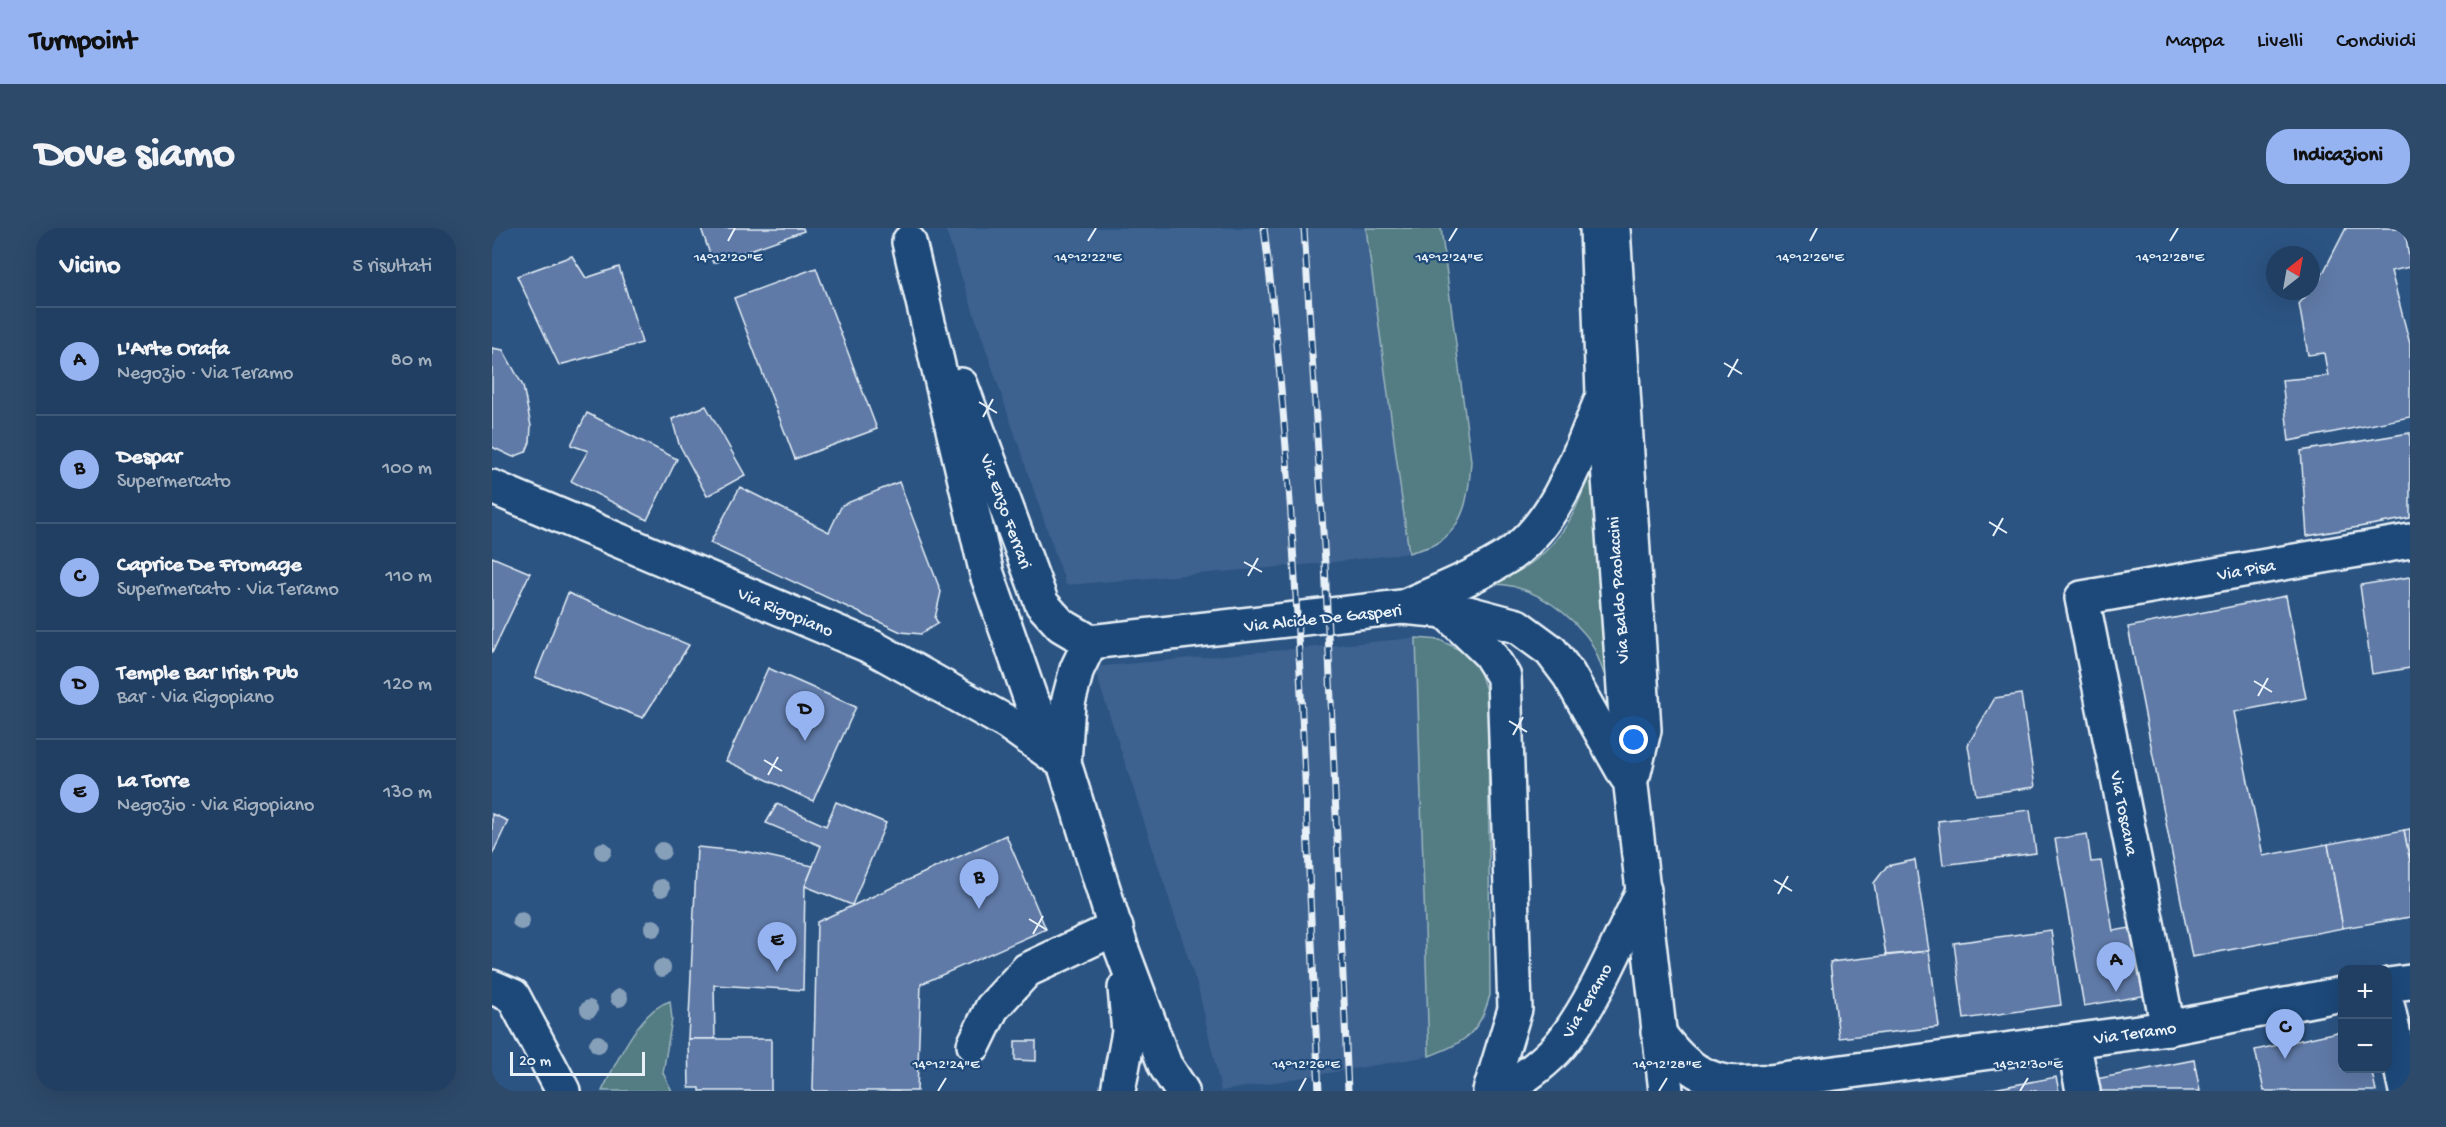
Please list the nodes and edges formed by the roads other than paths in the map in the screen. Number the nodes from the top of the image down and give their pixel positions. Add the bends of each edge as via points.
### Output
1 (1597, 228) edge
2 (1613, 228) edge
3 (906, 235) edge
4 (1604, 394) junction
5 (492, 487) edge
6 (2410, 541) edge
7 (2082, 598) joint
8 (1402, 607) junction
9 (1445, 611) junction
10 (1090, 642) junction
11 (1065, 763) junction
12 (1631, 786) junction
13 (1644, 890) junction
14 (1119, 939) junction
15 (2410, 982) edge
16 (2392, 985) edge
17 (499, 993) edge
18 (2338, 995) edge
19 (2390, 1019) edge
20 (2168, 1029) junction
21 (1658, 1032) junction
22 (2073, 1041) junction
23 (974, 1045) dead end
24 (1173, 1078) edge
25 (1116, 1083) edge
26 (563, 1091) edge
27 (1490, 1091) edge
28 (1504, 1091) edge
29 (1666, 1091) edge
30 (2083, 1091) edge
31 (2406, 1091) edge

1 - 4 main road, Via Baldo Paolaccini
2 - 12 main road via 1644,730
3 - 10 main road, Via Enzo Ferrari via 1042,604 1061,625
3 - 11 main road, Via Enzo Ferrari via 987,574 1031,700
4 - 8 main road, Via Baldo Paolaccini via 1573,469 1554,505 1534,531 1511,553 1460,582
4 - 12 main road, Via Baldo Paolaccini
5 - 11 main road, Via Rigopiano via 872,647 1008,723
6 - 7 main road, Via Pisa
7 - 20 main road, Via Toscana
8 - 9 main road, Via Alcide De Gasperi
8 - 10 main road, Via Alcide De Gasperi
9 - 12 main road, Via Alcide De Gasperi via 1517,626 1551,651 1569,675
9 - 27 main road via 1489,653 1504,677 1515,1010
10 - 11 main road, Via Enzo Ferrari via 1077,669 1068,703
11 - 14 main road, Via Enzo Ferrari
12 - 13 main road, Via Alcide De Gasperi
13 - 21 main road, Via Alcide De Gasperi
13 - 28 main road, Via Teramo via 1581,1016 1560,1045
14 - 23 main road via 1027,970 992,1008
14 - 24 main road, Via Enzo Ferrari
14 - 25 main road, Via Enzo Ferrari via 1129,1032
15 - 16 main road
17 - 26 main road
18 - 20 main road, Via Teramo
19 - 31 main road
20 - 22 main road, Via Teramo
21 - 22 main road, Via Teramo via 1676,1057 1699,1073 1725,1082 1769,1082
21 - 29 main road, Via Alcide De Gasperi
22 - 30 main road

